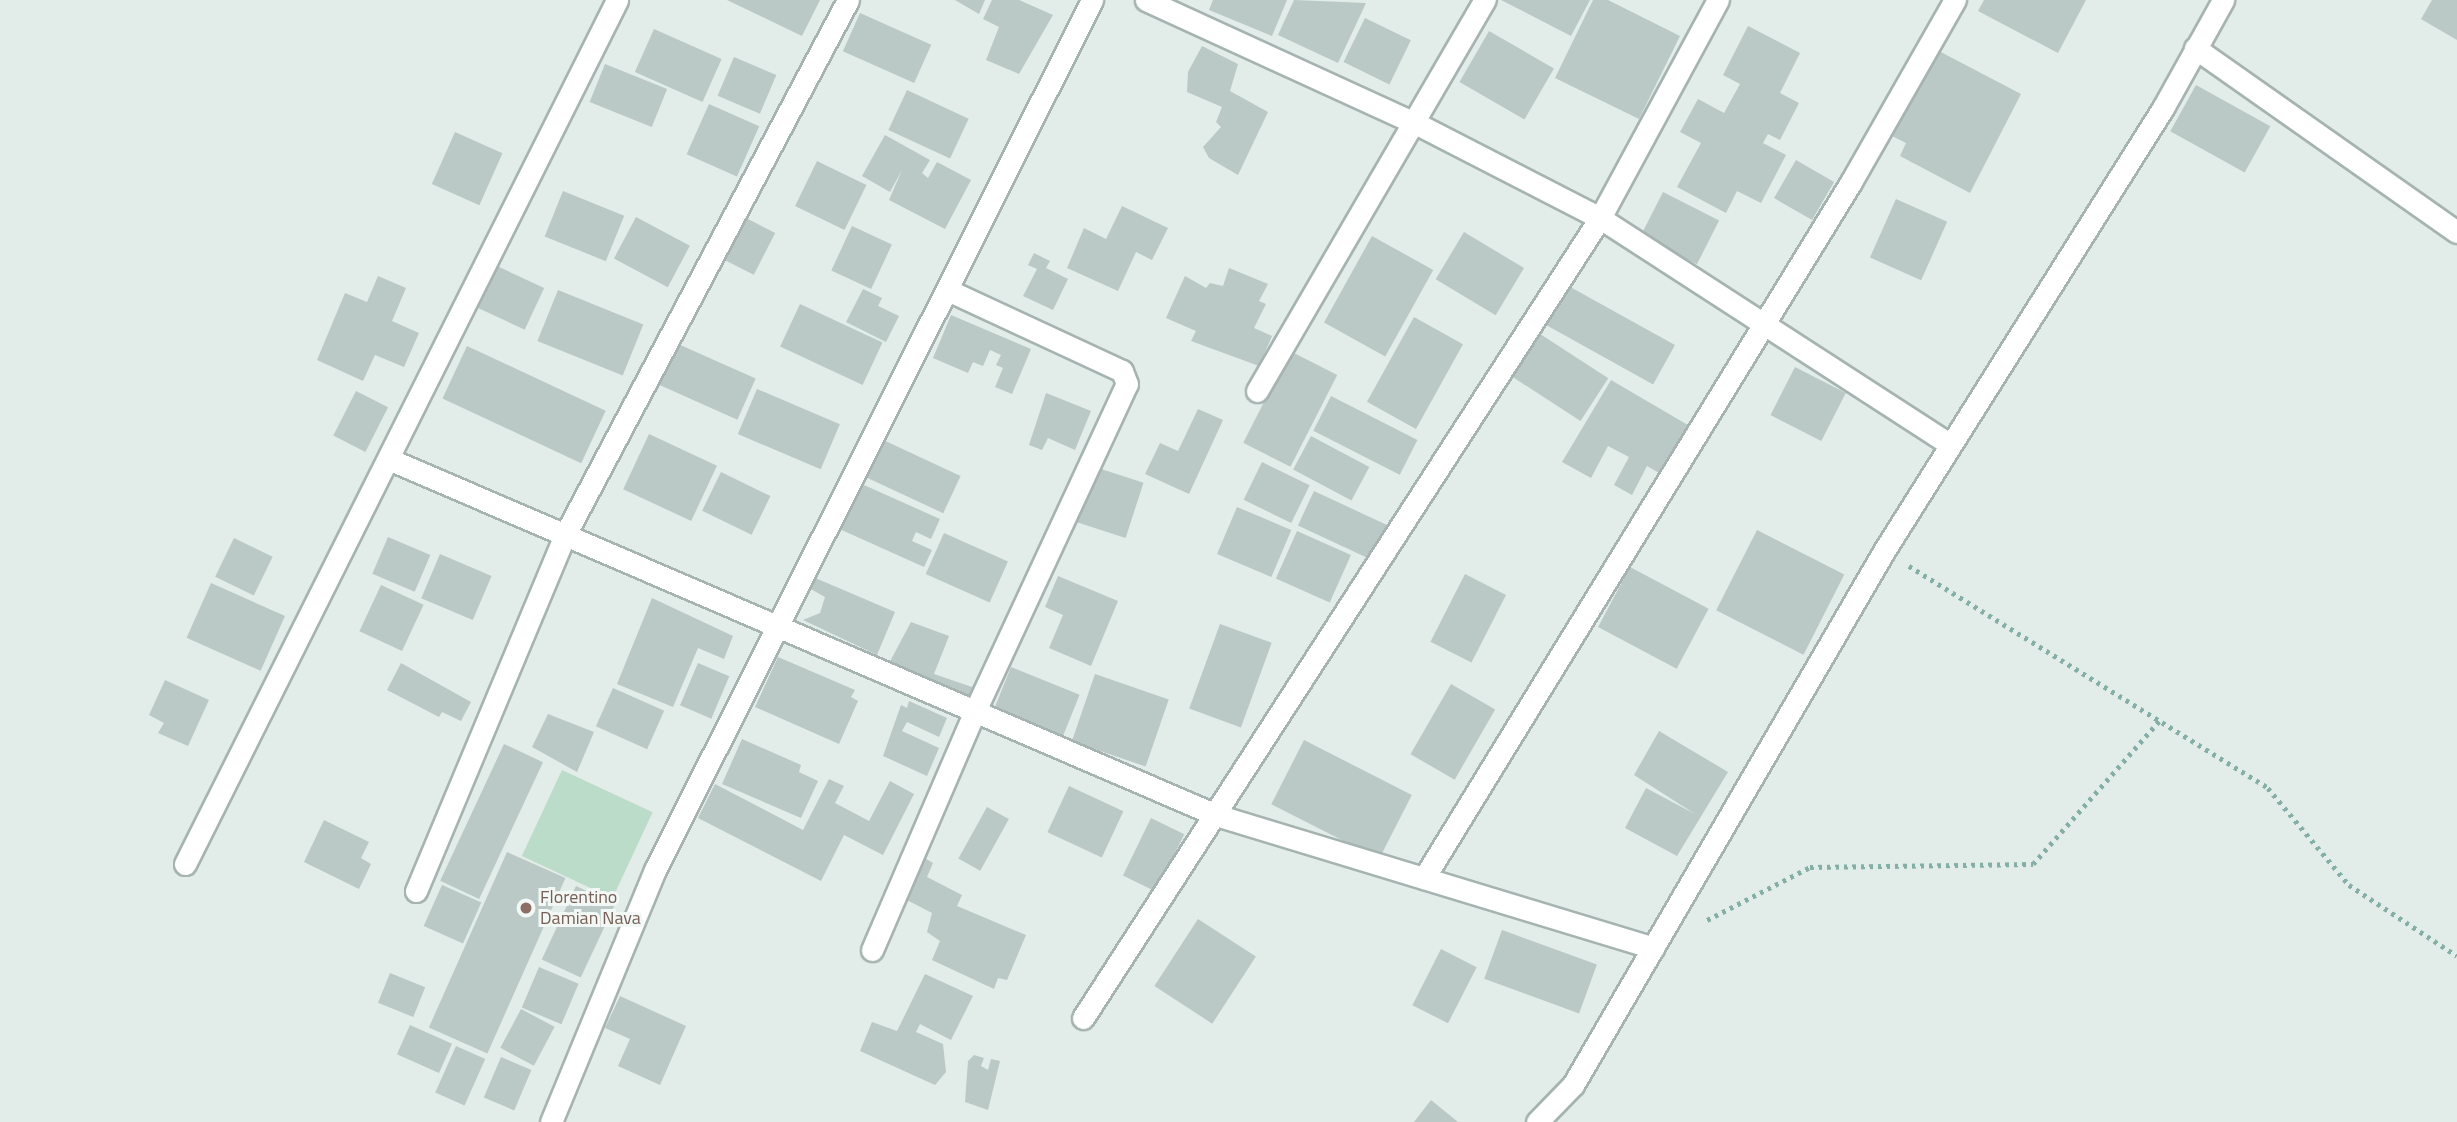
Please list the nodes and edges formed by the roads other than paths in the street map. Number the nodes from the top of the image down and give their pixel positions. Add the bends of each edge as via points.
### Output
1 (617, 0) edge
2 (849, 0) edge
3 (1092, 0) edge
4 (1146, 0) edge
5 (1485, 0) edge
6 (1718, 0) edge
7 (1955, 0) edge
8 (2222, 0) edge
9 (2195, 48) junction
10 (1417, 124) junction
11 (1600, 218) junction
12 (2457, 232) edge
13 (950, 291) junction
14 (1765, 324) junction
15 (1258, 391) dead end
16 (1950, 444) junction
17 (391, 460) junction
18 (566, 533) junction
19 (774, 623) junction
20 (974, 713) junction
21 (1216, 815) junction
22 (185, 864) dead end
23 (1424, 878) junction
24 (416, 891) dead end
25 (1653, 948) junction
26 (872, 950) dead end
27 (1083, 1017) dead end
28 (551, 1122) edge
29 (1537, 1122) edge

1 - 17 street
2 - 18 street
3 - 13 street
4 - 10 street
5 - 10 street
6 - 11 street
7 - 14 street
8 - 9 street
9 - 12 street
9 - 16 street
10 - 11 street
10 - 15 street
11 - 14 street
11 - 21 street
13 - 19 street
13 - 20 street via 1122,371 1128,384
14 - 16 street
14 - 23 street
16 - 25 street
17 - 18 street
17 - 22 street
18 - 19 street
18 - 24 street
19 - 20 street
19 - 28 street via 655,870
20 - 21 street
20 - 26 street
21 - 23 street
21 - 27 street
23 - 25 street
25 - 29 street via 1573,1085

